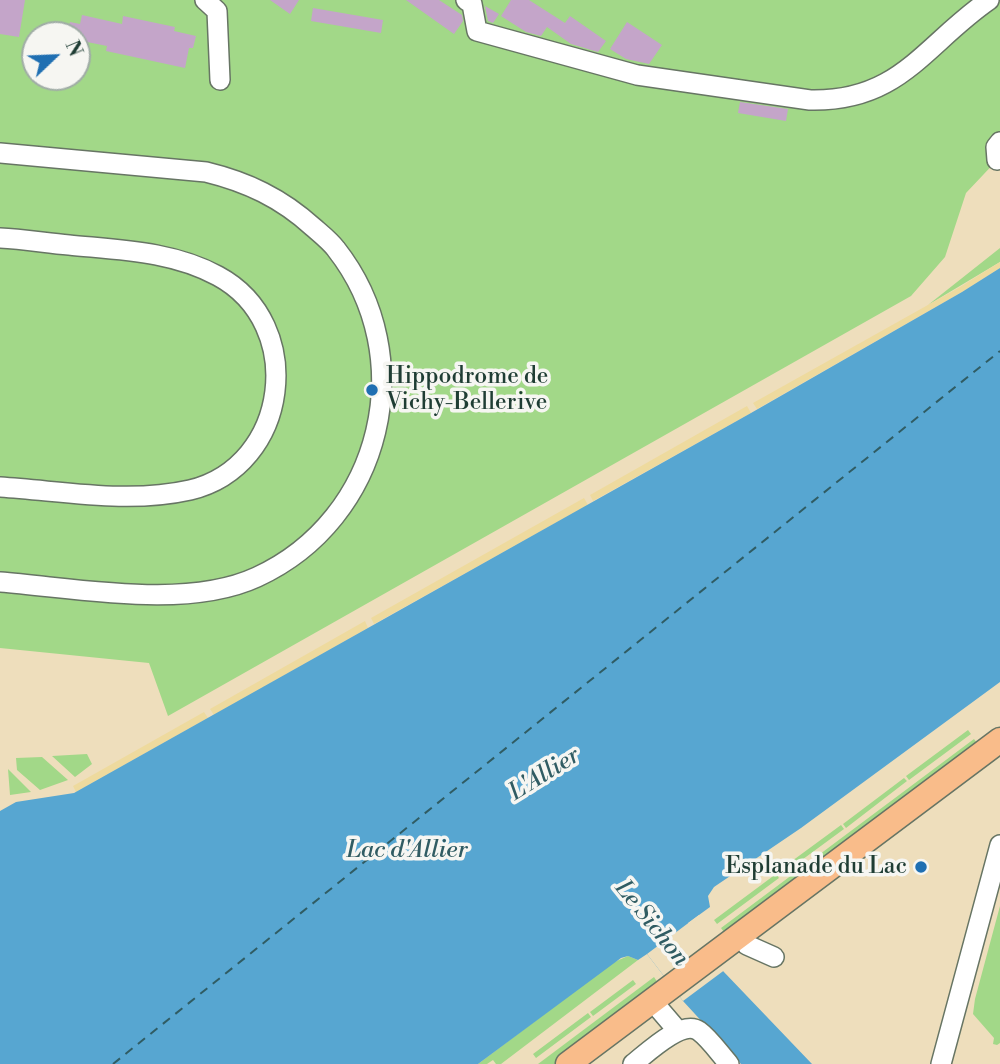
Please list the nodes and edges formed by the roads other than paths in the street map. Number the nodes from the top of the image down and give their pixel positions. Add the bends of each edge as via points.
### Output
1 (205, 0) edge
2 (466, 0) edge
3 (989, 0) edge
4 (220, 80) dead end
5 (0, 153) edge
6 (0, 238) edge
7 (0, 487) edge
8 (0, 582) edge
9 (1000, 740) edge
10 (1000, 755) edge
11 (1000, 845) edge
12 (736, 948) junction
13 (774, 957) dead end
14 (668, 999) junction
15 (678, 1031) junction
16 (568, 1064) edge
17 (587, 1064) edge
18 (633, 1064) edge
19 (729, 1064) edge
20 (941, 1064) edge

1 - 4 street via 217,11
2 - 3 street via 472,4 477,32 560,55 637,75 832,101 879,88 899,77
5 - 8 street via 206,172 234,179 293,209 336,248 364,295 379,342 381,396 375,441 350,496 330,524 298,552 257,577 213,590 161,596
6 - 7 street via 169,257 213,273 243,294 260,314 275,353 278,381 272,412 246,457 225,475 192,489 101,496
9 - 12 main road
10 - 12 main road
11 - 20 street
12 - 13 street
12 - 14 main road
14 - 15 street
14 - 16 main road
14 - 17 main road
15 - 18 street
15 - 19 street via 687,1027 698,1030

